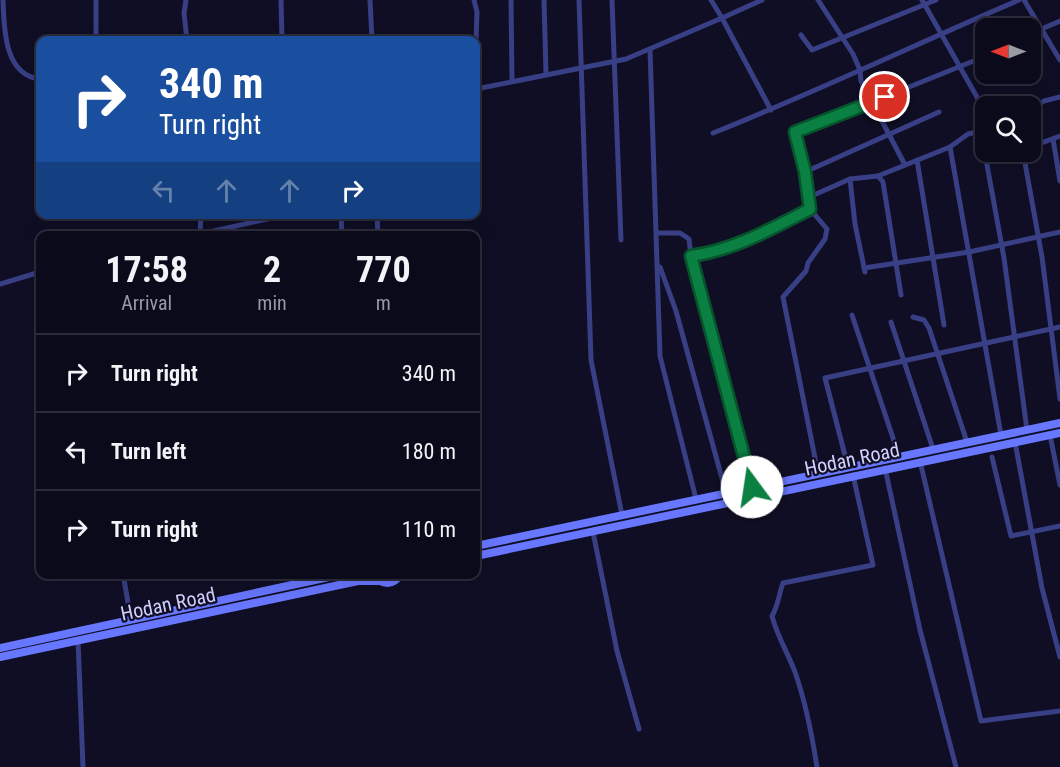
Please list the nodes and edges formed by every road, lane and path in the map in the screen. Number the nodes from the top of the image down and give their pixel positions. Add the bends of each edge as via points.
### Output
1 (3, 0) edge
2 (96, 0) edge
3 (186, 0) edge
4 (281, 0) edge
5 (370, 0) edge
6 (474, 0) edge
7 (511, 0) edge
8 (544, 0) edge
9 (579, 0) edge
10 (612, 0) edge
11 (711, 0) edge
12 (762, 0) edge
13 (818, 0) edge
14 (936, 0) edge
15 (1019, 0) edge
16 (1024, 0) edge
17 (924, 2) edge
18 (722, 18) junction
19 (1035, 18) edge
20 (1060, 21) edge
21 (1041, 29) joint
22 (942, 33) junction
23 (801, 35) dead end
24 (96, 36) edge
25 (187, 36) edge
26 (282, 36) edge
27 (372, 36) edge
28 (476, 36) edge
29 (843, 38) junction
30 (650, 50) junction
31 (975, 60) edge
32 (1060, 60) edge
33 (615, 61) junction
34 (960, 66) junction
35 (581, 68) junction
36 (860, 70) junction
37 (546, 74) junction
38 (36, 78) edge
39 (512, 81) junction
40 (480, 88) edge
41 (977, 96) edge
42 (1060, 97) edge
43 (873, 102) junction
44 (1041, 103) edge
45 (771, 110) junction
46 (939, 112) dead end
47 (713, 133) dead end
48 (975, 133) edge
49 (891, 134) junction
50 (1060, 136) edge
51 (1053, 139) junction
52 (1041, 143) edge
53 (950, 147) junction
54 (917, 160) junction
55 (988, 162) edge
56 (1025, 162) edge
57 (905, 165) junction
58 (805, 172) junction
59 (878, 176) junction
60 (850, 179) junction
61 (1060, 181) edge
62 (807, 198) junction
63 (810, 209) junction
64 (268, 219) edge
65 (214, 231) edge
66 (1060, 232) edge
67 (657, 233) junction
68 (1037, 237) junction
69 (621, 240) dead end
70 (1002, 245) junction
71 (969, 252) junction
72 (691, 256) junction
73 (934, 258) junction
74 (658, 262) junction
75 (895, 262) junction
76 (36, 273) edge
77 (0, 284) edge
78 (901, 295) dead end
79 (852, 315) dead end
80 (913, 317) dead end
81 (891, 322) dead end
82 (944, 326) dead end
83 (1060, 327) edge
84 (1050, 329) junction
85 (1012, 337) junction
86 (984, 343) junction
87 (938, 353) junction
88 (905, 360) junction
89 (871, 368) junction
90 (1060, 399) edge
91 (1060, 423) edge
92 (1027, 430) junction
93 (1060, 433) edge
94 (1001, 435) junction
95 (1050, 435) junction
96 (967, 442) junction
97 (1015, 442) junction
98 (933, 449) junction
99 (899, 456) junction
100 (992, 458) dead end
101 (920, 461) junction
102 (848, 467) junction
103 (885, 468) junction
104 (819, 473) junction
105 (853, 475) junction
106 (1060, 485) edge
107 (752, 487) junction
108 (726, 493) junction
109 (696, 499) junction
110 (622, 515) junction
111 (1060, 526) edge
112 (593, 532) junction
113 (1032, 532) junction
114 (480, 545) edge
115 (480, 555) edge
116 (124, 579) edge
117 (320, 579) edge
118 (370, 579) edge
119 (378, 579) edge
120 (396, 579) edge
121 (131, 620) junction
122 (1060, 622) edge
123 (1052, 625) junction
124 (78, 640) junction
125 (0, 648) edge
126 (0, 657) edge
127 (1060, 657) edge
128 (1060, 711) edge
129 (639, 729) dead end
130 (83, 767) edge
131 (817, 767) edge
132 (957, 767) edge

1 - 38 street via 7,49 15,64
2 - 24 street
3 - 25 street
4 - 26 street
5 - 27 street
6 - 28 street
7 - 39 street
8 - 37 street
9 - 35 street
10 - 33 street
11 - 18 street
12 - 18 street
13 - 29 street
14 - 17 street
15 - 22 street
16 - 19 street
17 - 22 street
17 - 29 street
18 - 30 street
18 - 45 street
20 - 21 street
21 - 32 street
22 - 34 street
22 - 36 street
23 - 29 street via 812,51
29 - 36 street
30 - 33 street
30 - 67 street
31 - 34 street
33 - 35 street
33 - 69 street
34 - 41 street
34 - 43 street
35 - 37 street
35 - 110 street via 591,360
36 - 43 street via 861,81
36 - 45 street
37 - 39 street
39 - 40 street
42 - 44 street
43 - 49 street
43 - 58 street via 795,132
45 - 47 street
46 - 49 street
48 - 53 street
49 - 57 street
49 - 58 street
50 - 51 street
51 - 52 street
51 - 61 street
53 - 54 street
53 - 71 street
54 - 57 street
54 - 73 street
55 - 70 street
56 - 68 street
57 - 59 street
58 - 62 street
59 - 60 street
59 - 75 street via 883,182
60 - 62 street
60 - 75 street via 864,270
62 - 63 street
63 - 72 street via 752,239
63 - 104 street via 827,229 825,239 806,271 785,292 783,302
64 - 65 street
66 - 68 street
67 - 72 street via 680,233 689,239
67 - 74 street
68 - 70 street
68 - 84 street
70 - 71 street
70 - 85 street
71 - 73 street
71 - 86 street
72 - 107 street
73 - 75 street
73 - 82 street
74 - 108 street via 676,311
74 - 109 street via 660,356
75 - 78 street
76 - 77 street
79 - 89 street
80 - 87 street via 924,320
81 - 88 street
83 - 84 street
84 - 85 street
84 - 90 street
85 - 86 street
85 - 92 street
86 - 87 street
86 - 94 street
87 - 88 street
87 - 96 street
88 - 89 street
88 - 98 street
89 - 99 street
89 - 102 street via 825,378
91 - 92 main road, Hodan Road
92 - 94 main road, Hodan Road
93 - 95 main road, Hodan Road
94 - 96 main road, Hodan Road
95 - 97 main road, Hodan Road
95 - 106 street
96 - 98 main road, Hodan Road
97 - 101 main road, Hodan Road
97 - 113 street
98 - 99 main road, Hodan Road
99 - 102 main road, Hodan Road
100 - 113 street via 1011,536
101 - 103 main road, Hodan Road
101 - 128 street via 981,722
102 - 104 main road, Hodan Road
103 - 105 main road, Hodan Road
103 - 132 street via 920,630
104 - 107 main road, Hodan Road
105 - 112 main road, Hodan Road
105 - 131 street via 873,565 783,583 772,616 812,729
107 - 108 main road, Hodan Road
108 - 109 main road, Hodan Road
109 - 110 main road, Hodan Road
110 - 114 main road, Hodan Road
111 - 113 street
112 - 115 main road, Hodan Road
112 - 129 street via 617,651
113 - 123 street
116 - 121 street
117 - 121 main road, Hodan Road
118 - 124 main road, Hodan Road
119 - 120 main road, Hodan Road via 387,584
121 - 125 main road, Hodan Road
122 - 123 street
123 - 127 street
124 - 126 main road, Hodan Road
124 - 130 street

